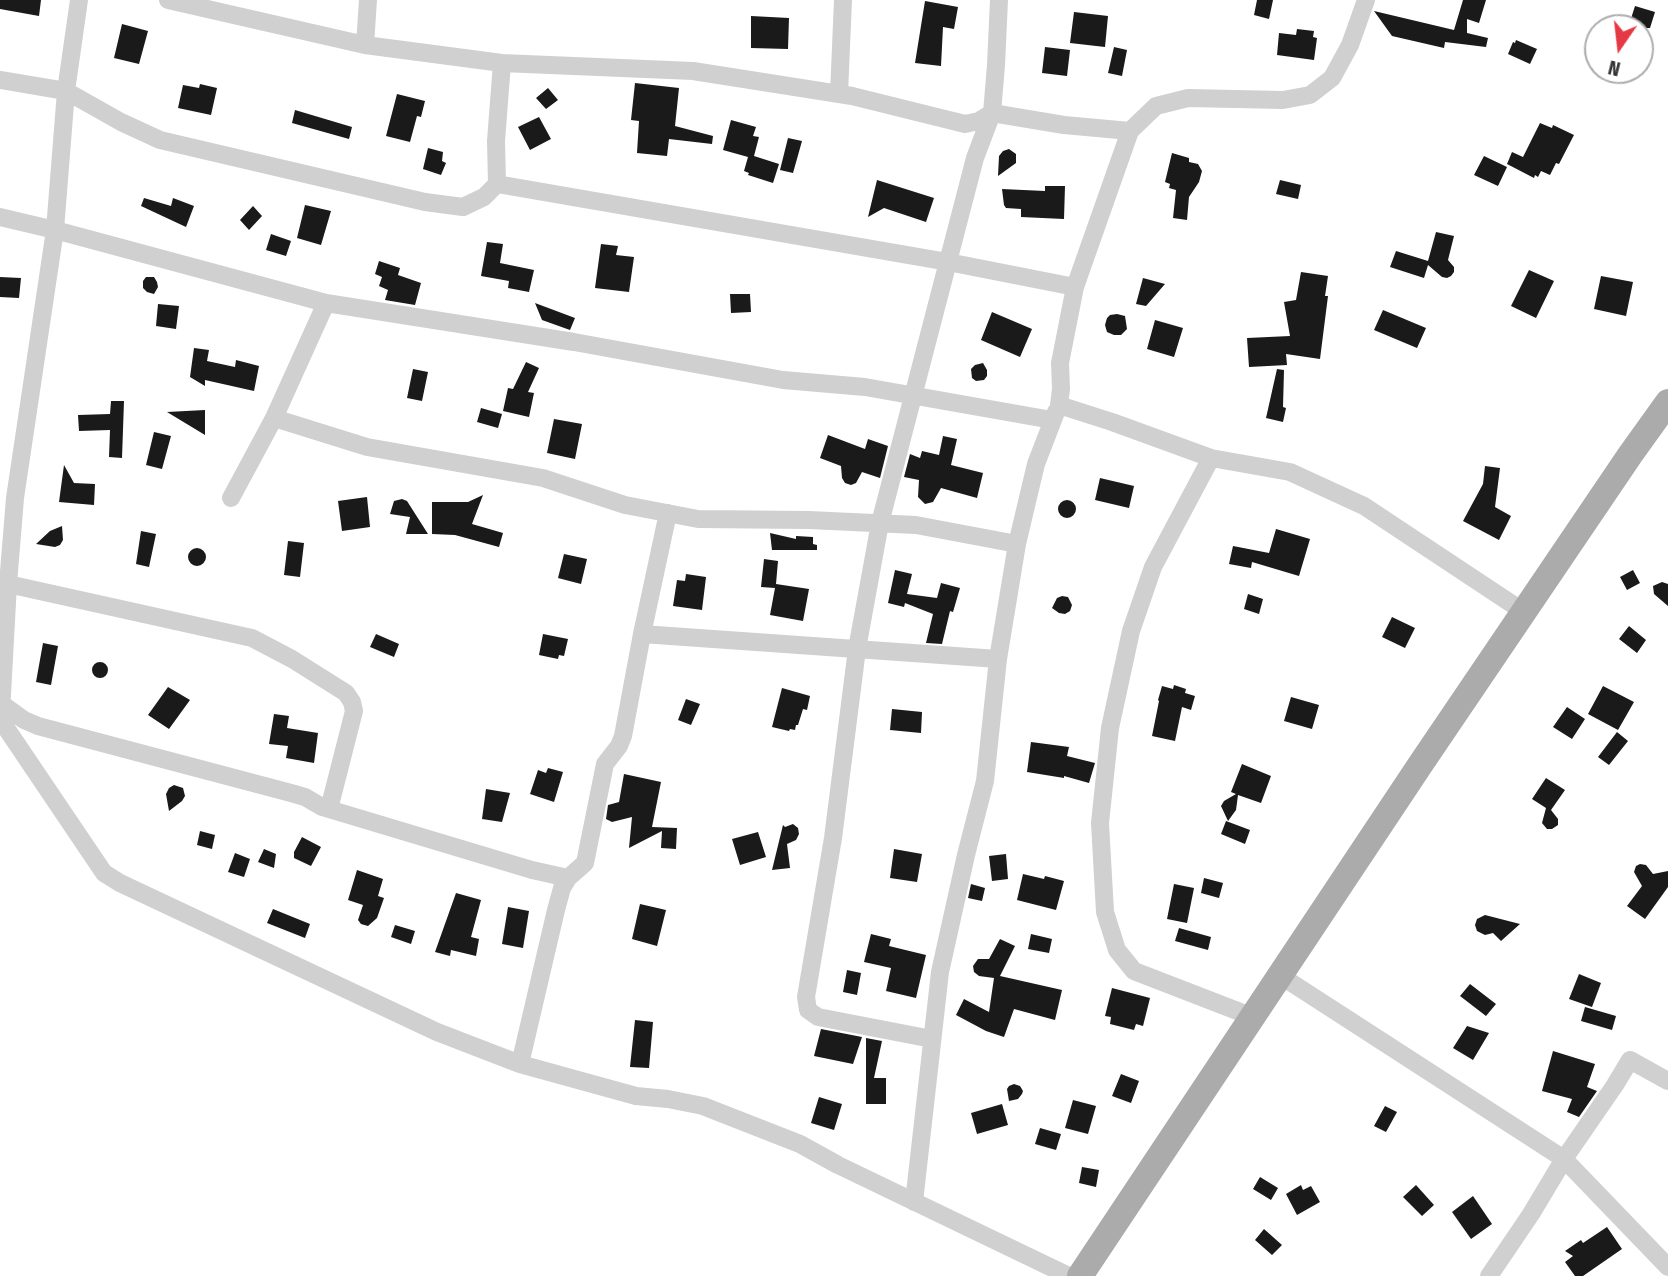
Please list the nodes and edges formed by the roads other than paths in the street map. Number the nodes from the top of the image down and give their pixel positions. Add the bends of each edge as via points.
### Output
1 (79, 0) edge
2 (168, 0) edge
3 (368, 0) edge
4 (843, 0) edge
5 (999, 0) edge
6 (1366, 0) edge
7 (365, 44) junction
8 (502, 63) junction
9 (0, 80) edge
10 (66, 91) junction
11 (839, 94) junction
12 (992, 113) junction
13 (1130, 131) junction
14 (497, 184) junction
15 (0, 217) edge
16 (55, 230) junction
17 (948, 262) junction
18 (1075, 287) junction
19 (326, 303) junction
20 (914, 396) junction
21 (1668, 402) edge
22 (1056, 413) junction
23 (274, 418) junction
24 (1211, 458) junction
25 (231, 498) dead end
26 (668, 513) junction
27 (880, 523) junction
28 (1017, 544) junction
29 (8, 584) junction
30 (1524, 612) junction
31 (642, 634) junction
32 (857, 649) junction
33 (998, 659) junction
34 (1, 714) edge
35 (329, 809) junction
36 (568, 878) junction
37 (1281, 976) junction
38 (1253, 1017) junction
39 (932, 1039) junction
40 (520, 1063) junction
41 (1668, 1081) edge
42 (1564, 1159) junction
43 (914, 1202) junction
44 (1668, 1267) edge
45 (1069, 1276) edge
46 (1080, 1276) edge
47 (1489, 1276) edge

1 - 10 street
2 - 7 street
3 - 7 street
4 - 11 street
5 - 12 street
6 - 13 street via 1350,46 1332,78 1310,95 1283,100 1188,99 1156,106
7 - 8 street
8 - 11 street via 692,71
8 - 14 street
9 - 10 street
10 - 14 street via 160,140 425,202 463,207
10 - 16 street
11 - 12 street via 965,124
12 - 13 street
12 - 17 street
13 - 18 street
14 - 17 street
15 - 16 street
16 - 19 street
16 - 29 street via 15,498
17 - 18 street
17 - 20 street
18 - 22 street via 1060,363
19 - 20 street via 783,380
19 - 23 street
20 - 22 street
20 - 27 street
21 - 30 main road
22 - 24 street via 1112,422
22 - 28 street via 1036,464
23 - 25 street
23 - 26 street via 367,447 543,478 625,505
24 - 30 street via 1290,472 1364,506
24 - 38 street via 1153,567 1131,631 1110,728 1100,824 1105,912 1116,950 1134,971
26 - 27 street via 698,519
26 - 31 street
27 - 28 street
27 - 32 street
28 - 33 street
29 - 34 street
29 - 35 street via 252,638 346,693 354,711
30 - 37 main road
31 - 32 street
31 - 36 street via 623,736 605,764 585,863
32 - 33 street
32 - 39 street via 833,838 806,997 808,1010 818,1017
33 - 39 street via 985,782 940,972
34 - 35 street via 305,797
34 - 40 street via 104,873 437,1032
35 - 36 street
36 - 40 street via 556,910
37 - 38 main road
37 - 42 street
38 - 46 main road
39 - 43 street
40 - 43 street via 636,1097 703,1106 800,1144
41 - 42 street via 1630,1060
42 - 44 street
42 - 47 street
43 - 45 street

